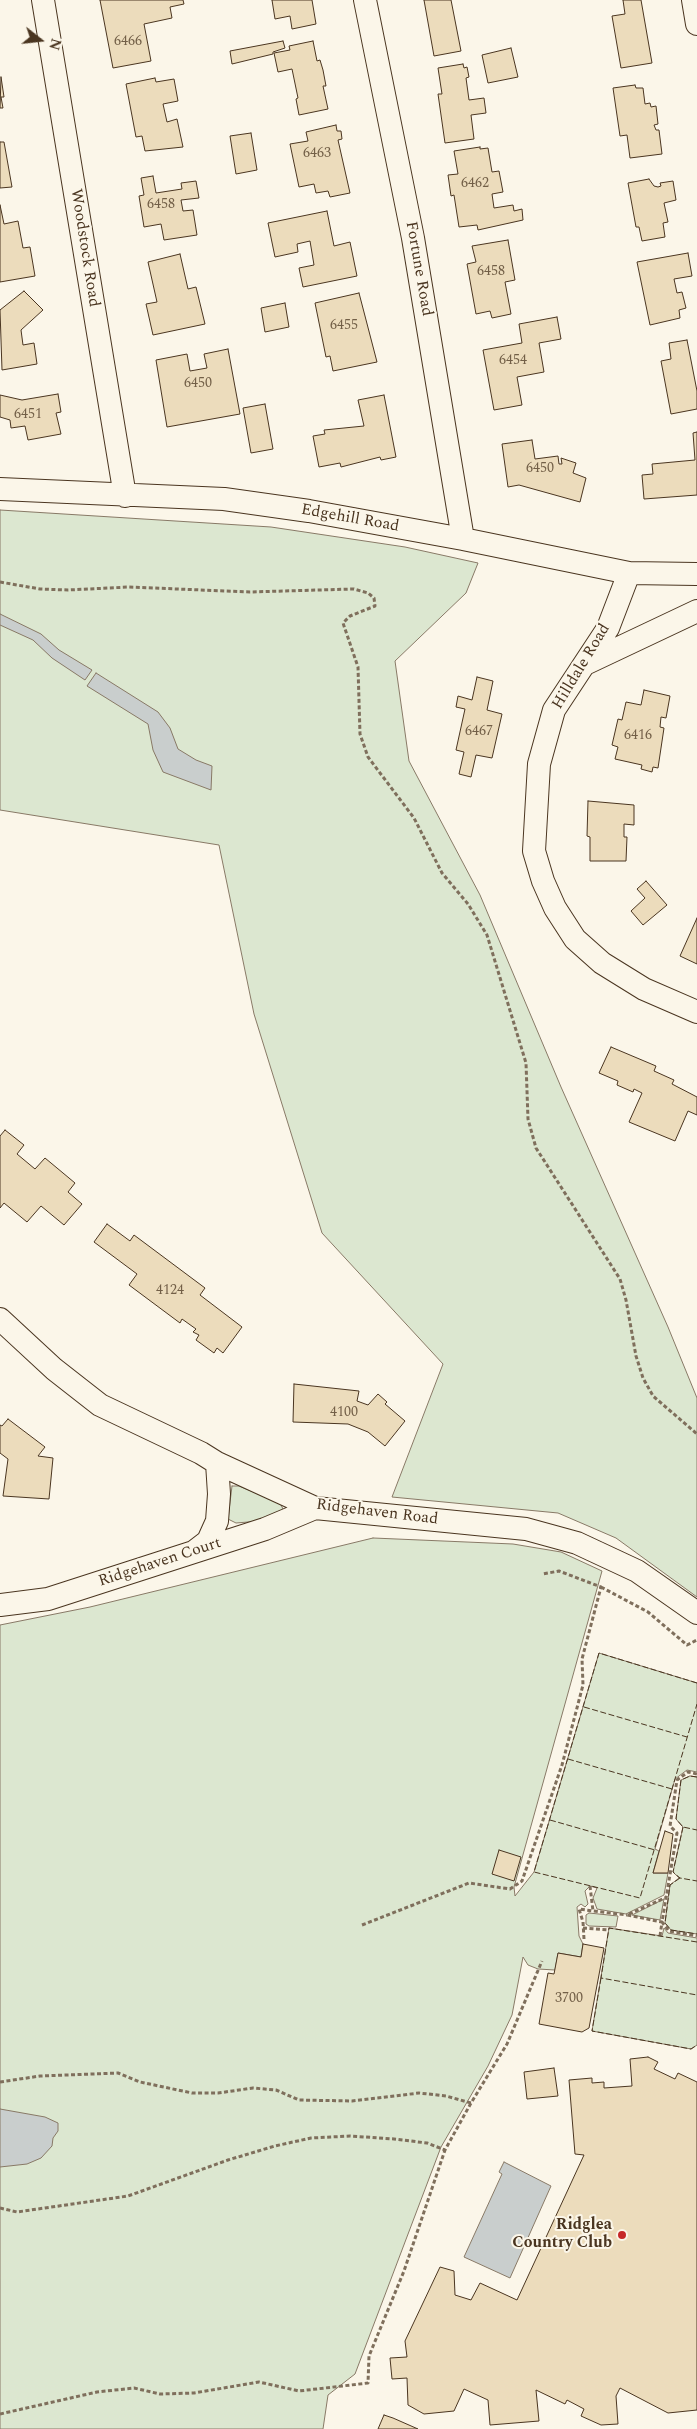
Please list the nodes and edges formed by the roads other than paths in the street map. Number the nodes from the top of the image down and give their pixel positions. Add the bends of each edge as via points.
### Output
1 (43, 0) edge
2 (365, 0) edge
3 (693, 0) edge
4 (697, 24) edge
5 (0, 489) edge
6 (125, 496) junction
7 (463, 539) junction
8 (629, 573) junction
9 (697, 574) edge
10 (697, 611) edge
11 (585, 664) junction
12 (697, 1012) edge
13 (0, 1319) edge
14 (217, 1463) junction
15 (316, 1508) junction
16 (192, 1553) junction
17 (0, 1605) edge
18 (697, 1613) edge

1 - 6 street, Woodstock Road
2 - 7 street, Fortune Road via 413,238
3 - 4 street
5 - 6 street, Edgehill Road
6 - 7 street, Edgehill Road via 224,499 310,510
7 - 8 street, Edgehill Road
8 - 9 street, Edgehill Road
8 - 11 street, Hilldale Road via 608,628
10 - 11 street
11 - 12 street, Hilldale Road via 554,710 539,764 534,851 543,881 555,908 575,939 602,963 644,989
13 - 14 street, Ridgehaven Road via 54,1369 100,1405
14 - 15 street, Ridgehaven Road
14 - 16 street via 217,1522 208,1541
15 - 16 street, Ridgehaven Court
15 - 18 street, Ridgehaven Road via 526,1529 576,1543 637,1571
16 - 17 street, Ridgehaven Court via 48,1599

